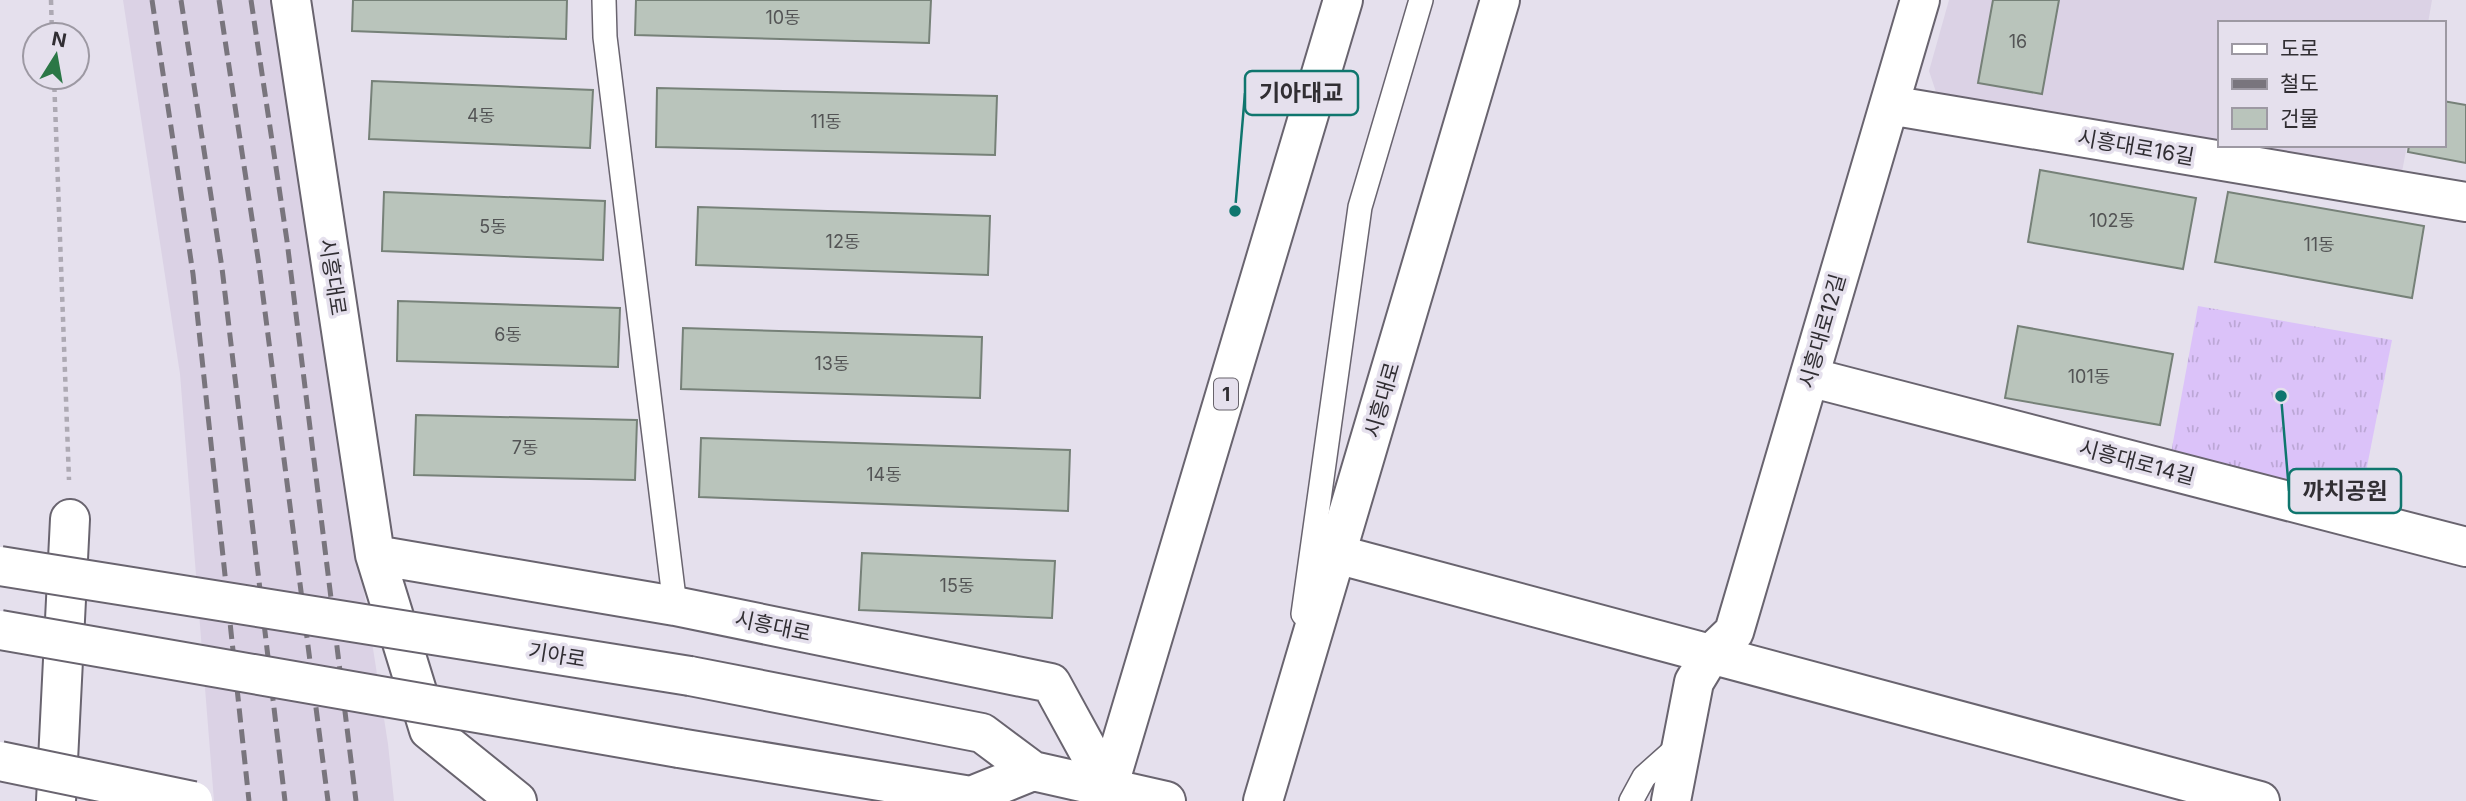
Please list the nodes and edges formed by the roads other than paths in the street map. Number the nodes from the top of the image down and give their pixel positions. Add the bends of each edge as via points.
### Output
1 (291, 0) edge
2 (604, 0) edge
3 (1343, 0) edge
4 (1421, 0) edge
5 (1500, 0) edge
6 (1920, 0) edge
7 (1889, 105) junction
8 (2466, 202) edge
9 (1809, 377) junction
10 (70, 519) road end
11 (2466, 547) edge
12 (1336, 554) junction
13 (375, 555) junction
14 (0, 566) edge
15 (675, 606) junction
16 (0, 629) edge
17 (1711, 654) junction
18 (1289, 714) junction
19 (1681, 744) junction
20 (0, 761) edge
21 (1033, 771) junction
22 (1106, 794) edge
23 (56, 801) edge
24 (193, 801) edge
25 (517, 801) edge
26 (1166, 801) edge
27 (1264, 801) edge
28 (1631, 801) edge
29 (1671, 801) edge
30 (2260, 801) edge

1 - 13 main road, 시흥대로
2 - 15 lane
3 - 22 main road, 1
4 - 18 lane via 1360,206
5 - 12 main road, 시흥대로
6 - 7 main road, 시흥대로12길
7 - 8 main road, 시흥대로16길
7 - 9 main road, 시흥대로12길
9 - 11 main road, 시흥대로14길
9 - 17 main road, 시흥대로12길 via 1734,632
10 - 23 main road
12 - 17 main road
12 - 18 main road, 시흥대로
13 - 15 main road, 시흥대로
13 - 25 main road, 시흥대로 via 429,730
14 - 21 main road, 기아로, bridge via 690,676 982,733
15 - 22 main road, 시흥대로 via 1051,682
16 - 21 main road, bridge via 971,796
17 - 19 main road, 시흥대로12길 via 1694,682
17 - 30 main road
18 - 27 main road, 시흥대로
19 - 28 lane via 1644,776
19 - 29 main road, 시흥대로12길
20 - 24 main road, bridge
21 - 22 main road, 기아로
22 - 26 main road, 기아로

